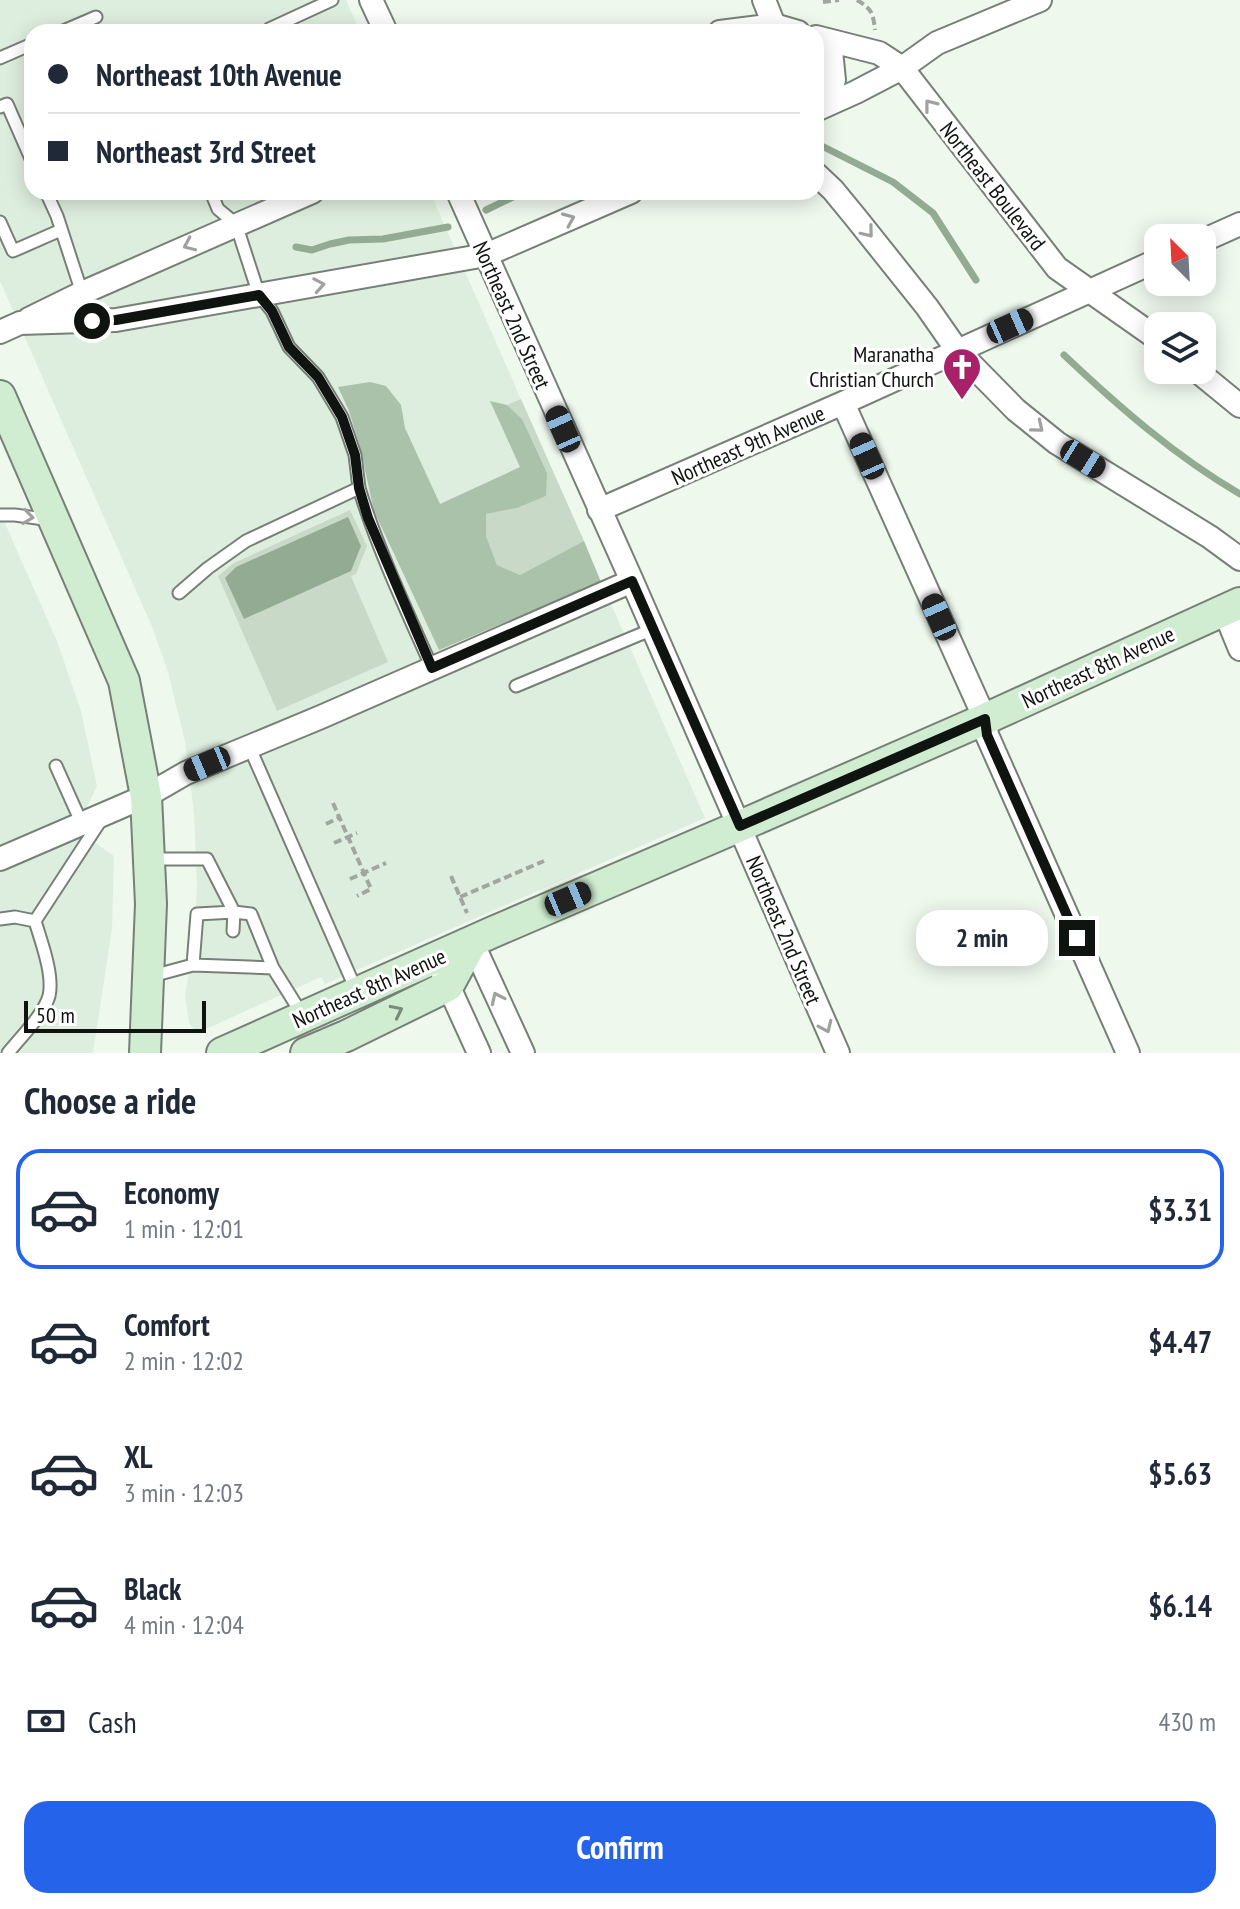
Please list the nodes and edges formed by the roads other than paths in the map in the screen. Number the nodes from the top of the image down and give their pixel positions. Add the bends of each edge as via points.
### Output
1 (332, 0) edge
2 (371, 0) edge
3 (764, 0) edge
4 (1040, 0) edge
5 (96, 17) dead end
6 (80, 24) edge
7 (280, 24) edge
8 (382, 24) edge
9 (774, 24) edge
10 (824, 39) edge
11 (824, 43) edge
12 (24, 48) edge
13 (0, 58) edge
14 (902, 68) junction
15 (824, 97) edge
16 (824, 106) edge
17 (0, 107) edge
18 (24, 143) edge
19 (824, 182) edge
20 (50, 200) edge
21 (214, 200) edge
22 (293, 200) edge
23 (462, 200) edge
24 (613, 200) edge
25 (0, 222) edge
26 (236, 224) junction
27 (1240, 224) edge
28 (61, 230) junction
29 (1216, 235) edge
30 (486, 255) junction
31 (1144, 266) edge
32 (1090, 290) junction
33 (82, 293) junction
34 (259, 295) junction
35 (10, 328) edge
36 (1144, 329) edge
37 (957, 350) junction
38 (1213, 384) edge
39 (0, 396) edge
40 (843, 403) junction
41 (1240, 406) edge
42 (359, 488) junction
43 (599, 510) junction
44 (0, 515) edge
45 (55, 521) junction
46 (1240, 559) edge
47 (632, 581) junction
48 (179, 593) dead end
49 (1232, 606) edge
50 (653, 629) junction
51 (1240, 649) edge
52 (432, 668) junction
53 (516, 686) dead end
54 (985, 719) junction
55 (249, 746) junction
56 (56, 766) dead end
57 (146, 796) junction
58 (105, 815) junction
59 (82, 824) junction
60 (740, 826) junction
61 (0, 859) edge
62 (149, 859) junction
63 (234, 912) junction
64 (0, 919) edge
65 (35, 921) junction
66 (233, 931) dead end
67 (472, 932) junction
68 (436, 958) junction
69 (193, 965) junction
70 (273, 968) junction
71 (148, 977) junction
72 (448, 986) junction
73 (357, 993) junction
74 (303, 1017) junction
75 (310, 1052) edge
76 (8, 1053) edge
77 (145, 1053) edge
78 (222, 1053) edge
79 (479, 1053) edge
80 (523, 1053) edge
81 (838, 1053) edge
82 (1128, 1053) edge

1 - 7 lane
2 - 8 street
3 - 9 street
4 - 14 street via 937,43
5 - 6 lane
10 - 14 street, Northeast Boulevard via 876,52
11 - 15 street, Northeast Boulevard via 834,80
12 - 13 lane
14 - 16 street
32 -> 14 street, Northeast Boulevard via 1057,268
17 - 18 lane via 7,104
19 -> 37 street
20 - 28 lane
21 - 26 lane
22 - 26 street
23 - 30 street, Northeast 2nd Street
30 -> 24 street
25 - 28 lane via 13,251
26 -> 33 street
26 - 34 lane
27 - 29 street
28 - 33 lane
34 -> 30 street
30 - 43 street, Northeast 2nd Street
31 - 32 street, Northeast 9th Avenue
32 - 36 street, Northeast Boulevard
32 - 37 street, Northeast 9th Avenue
33 - 35 street
34 - 35 street via 116,320
34 - 42 lane via 289,347 318,377 342,417
37 - 40 street, Northeast 9th Avenue
37 -> 46 street via 1057,443
38 - 41 street
39 - 45 street
40 - 43 street, Northeast 9th Avenue
40 - 54 street
42 - 48 lane via 246,541
42 - 52 lane
43 - 47 street, Northeast 2nd Street
44 -> 45 lane
45 - 57 street via 124,681
47 - 50 street, Northeast 2nd Street
47 - 52 street
49 - 51 street
49 - 54 street, Northeast 8th Avenue
50 - 53 lane
50 - 60 street, Northeast 2nd Street
52 - 55 street
54 - 60 street, Northeast 8th Avenue
54 - 82 street via 987,735
55 - 57 street
55 - 73 lane
56 - 59 lane
57 - 58 street
57 - 62 street
58 - 59 street
58 - 65 lane
59 - 61 street
60 - 67 street, Northeast 8th Avenue
60 -> 81 street, Northeast 2nd Street
62 - 63 lane via 207,859
62 - 71 street
63 - 66 lane
63 - 69 lane via 197,914
63 - 70 lane via 251,914
64 - 65 lane
65 - 76 lane via 47,965 48,997
67 - 68 street, Northeast 8th Avenue
67 - 72 street, Northeast 8th Avenue
80 -> 67 street
68 - 72 street
68 - 73 street, Northeast 8th Avenue
69 - 70 lane via 232,962
69 - 71 lane
70 - 74 lane
71 - 77 street
75 -> 72 street, Northeast 8th Avenue
72 - 79 street
73 - 74 street, Northeast 8th Avenue
74 - 78 street, Northeast 8th Avenue

